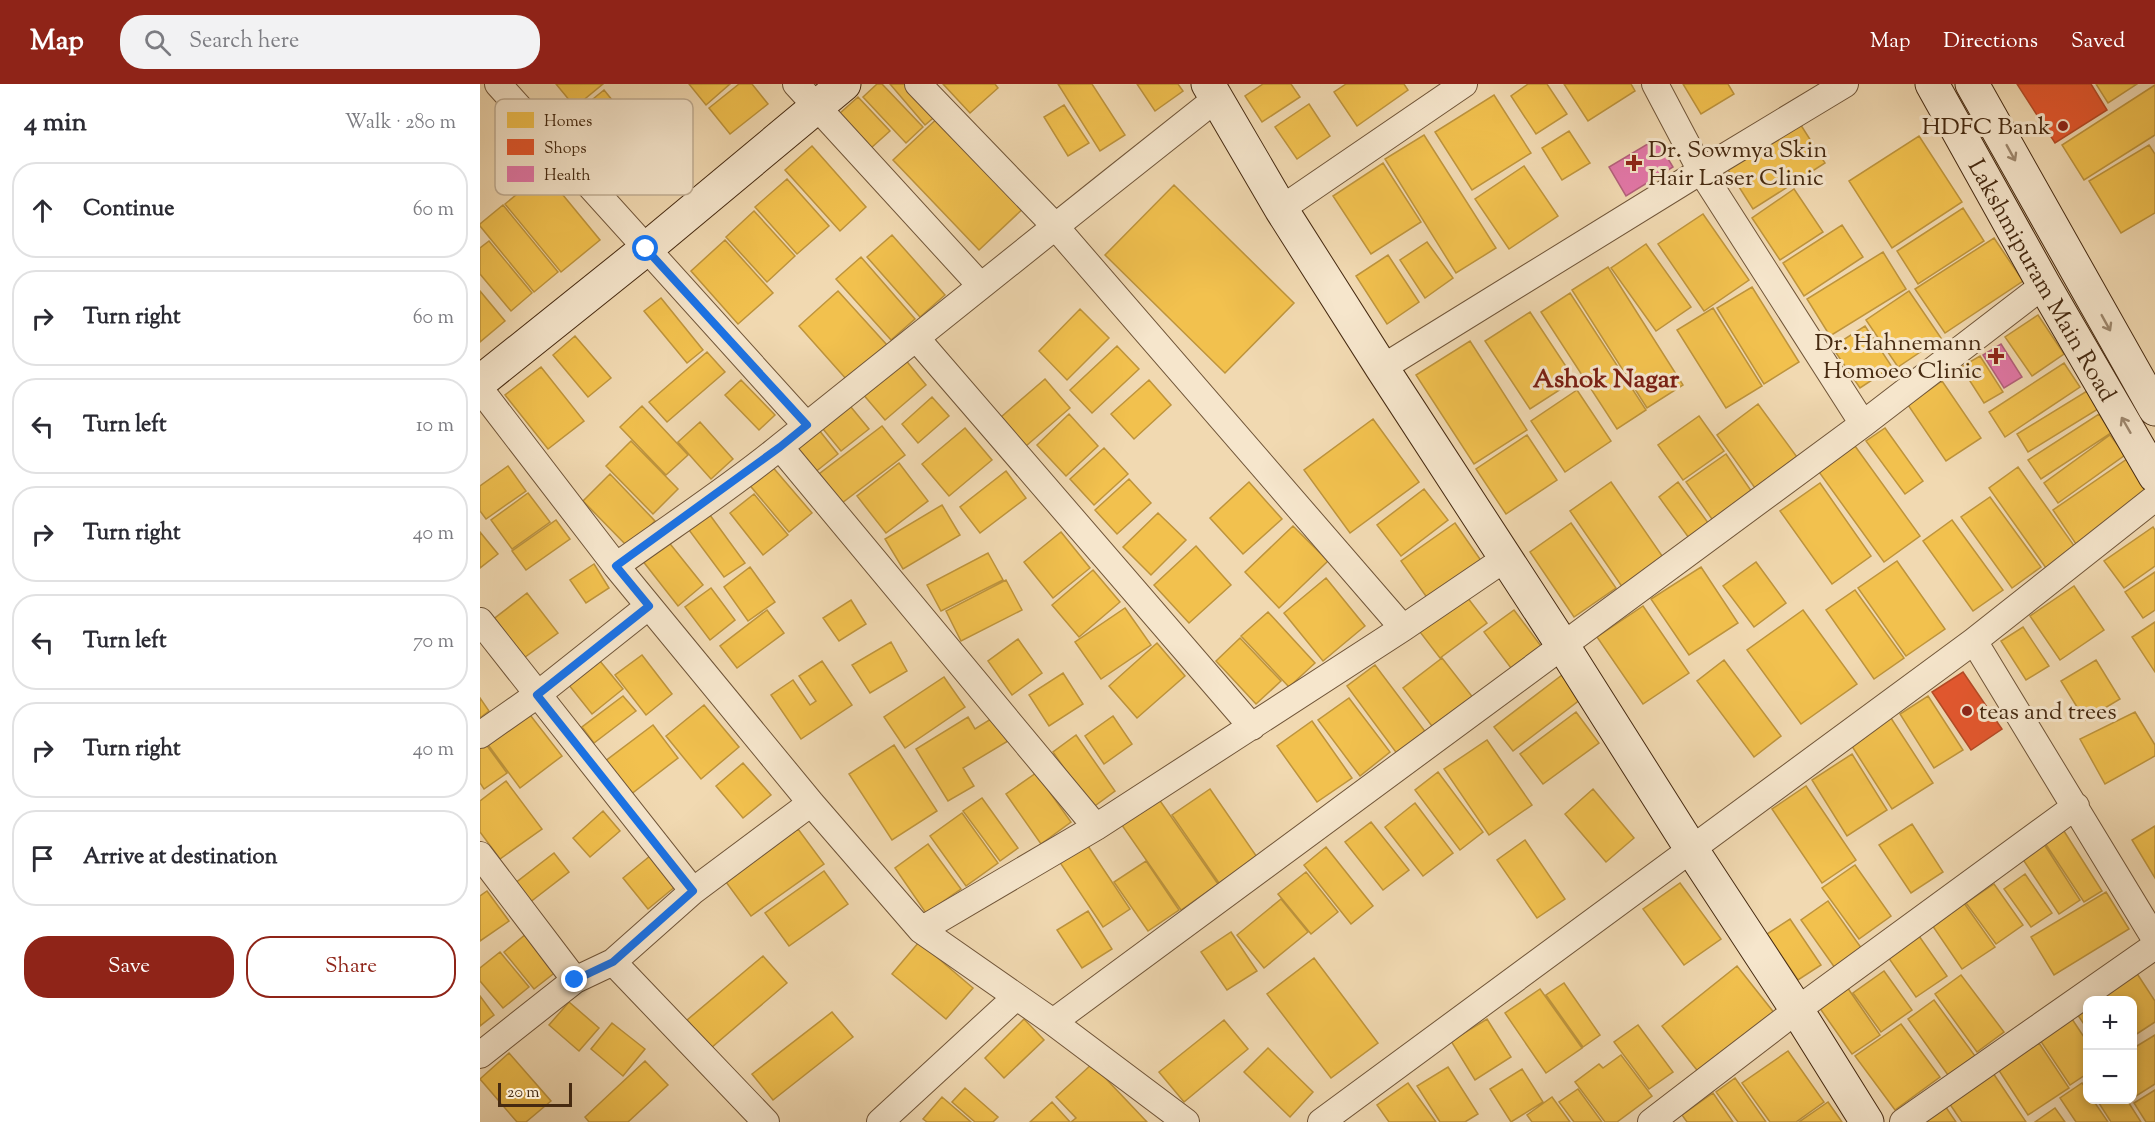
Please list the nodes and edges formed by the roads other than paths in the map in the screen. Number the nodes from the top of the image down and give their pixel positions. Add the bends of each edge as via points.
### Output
1 (498, 84) edge
2 (844, 84) edge
3 (918, 84) edge
4 (1655, 84) edge
5 (1845, 84) edge
6 (1932, 84) edge
7 (1972, 84) edge
8 (1450, 88) edge
9 (1212, 91) edge
10 (807, 95) edge
11 (511, 99) edge
12 (1701, 171) junction
13 (598, 195) edge
14 (1281, 209) junction
15 (1054, 225) junction
16 (646, 249) junction
17 (980, 285) junction
18 (2044, 285) junction
19 (917, 339) junction
20 (1382, 368) junction
21 (480, 381) edge
22 (480, 389) edge
23 (2155, 409) edge
24 (1863, 424) junction
25 (807, 425) junction
26 (780, 447) junction
27 (2155, 476) edge
28 (2155, 498) edge
29 (1506, 558) junction
30 (616, 566) junction
31 (649, 606) junction
32 (480, 621) edge
33 (1403, 628) junction
34 (1974, 641) junction
35 (1563, 646) junction
36 (537, 695) junction
37 (1252, 726) junction
38 (480, 735) edge
39 (812, 803) junction
40 (2076, 806) junction
41 (1096, 827) junction
42 (1692, 850) junction
43 (480, 855) edge
44 (693, 891) junction
45 (921, 930) junction
46 (2155, 939) edge
47 (2155, 946) edge
48 (613, 962) junction
49 (575, 980) junction
50 (1016, 997) junction
51 (1797, 1010) junction
52 (1053, 1022) junction
53 (480, 1055) edge
54 (765, 1122) edge
55 (880, 1122) edge
56 (1186, 1122) edge
57 (1321, 1122) edge
58 (1651, 1122) edge
59 (1867, 1122) edge
60 (1903, 1122) edge

1 - 11 street
2 - 10 street
3 - 15 street
4 - 12 street
5 - 12 street
6 - 18 street, Lakshmipuram Main Road
7 -> 23 street, Lakshmipuram Main Road
8 - 14 street
9 - 14 street
9 - 15 street
10 - 16 street
10 - 17 street
12 - 20 street
12 - 24 street
13 - 16 street
14 - 20 street
15 - 17 street
15 - 33 street
16 - 21 street
16 - 25 street
17 - 19 street
18 - 24 street
27 -> 18 street, Lakshmipuram Main Road
19 - 25 street
19 - 37 street
20 - 29 street
22 - 30 street
24 - 35 street
25 - 26 street
26 - 30 street
26 - 41 street
28 - 34 street
29 - 33 street
29 - 35 street
30 - 31 street
31 - 36 street
31 - 39 street
32 - 36 street
33 - 37 street
34 - 40 street
34 - 42 street
35 - 42 street
35 - 52 street
36 - 38 street
36 - 44 street
37 - 41 street
39 - 44 street
39 - 45 street
40 - 46 street
40 - 51 street
41 - 45 street
42 - 51 street
42 - 57 street
43 - 49 street
44 - 48 street
45 - 50 street
47 - 60 street
48 - 49 street
48 - 54 street
49 - 53 street
50 - 52 street
50 - 55 street
51 - 58 street
51 - 59 street
52 - 56 street

